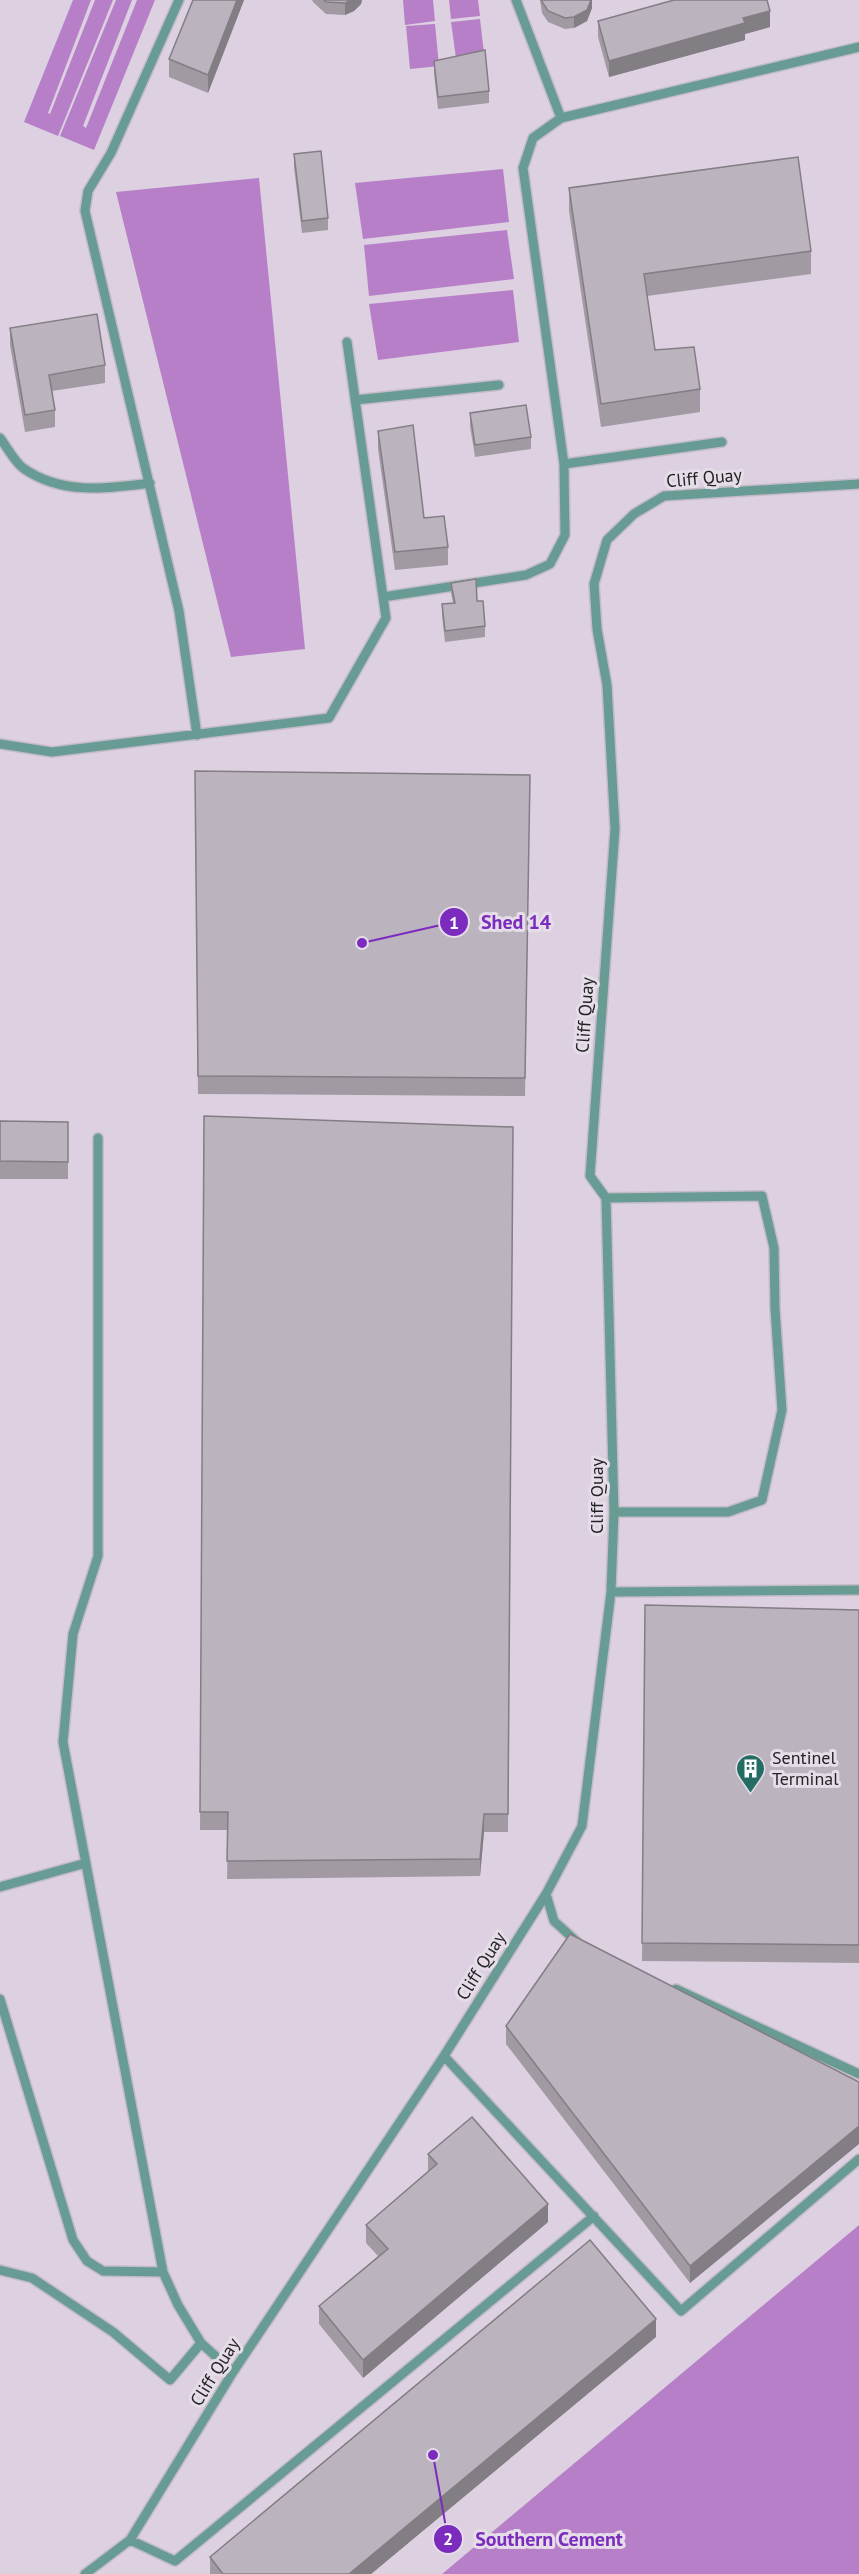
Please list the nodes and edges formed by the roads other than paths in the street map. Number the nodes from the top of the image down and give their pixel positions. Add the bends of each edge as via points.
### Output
1 (179, 0) edge
2 (516, 0) edge
3 (859, 47) edge
4 (561, 118) junction
5 (347, 342) dead end
6 (499, 385) dead end
7 (355, 400) junction
8 (0, 438) edge
9 (722, 442) dead end
10 (564, 464) junction
11 (150, 483) junction
12 (859, 484) edge
13 (383, 597) junction
14 (197, 735) junction
15 (0, 744) edge
16 (98, 1138) dead end
17 (606, 1198) junction
18 (615, 1512) junction
19 (859, 1590) edge
20 (611, 1593) junction
21 (86, 1863) junction
22 (0, 1887) edge
23 (546, 1894) junction
24 (590, 1949) edge
25 (666, 1984) edge
26 (0, 1999) edge
27 (444, 2056) junction
28 (859, 2074) edge
29 (859, 2160) edge
30 (594, 2216) junction
31 (0, 2270) edge
32 (163, 2272) junction
33 (201, 2343) junction
34 (233, 2372) junction
35 (130, 2540) junction
36 (85, 2574) edge

1 - 11 lane via 111,153 88,191 85,211
2 - 4 lane
3 - 4 lane
4 - 10 lane via 533,138 523,168
5 - 7 lane
6 - 7 lane
7 - 13 lane
8 - 11 lane via 21,467 52,483 100,489
9 - 10 lane
10 - 13 lane via 565,535 550,564 526,575
11 - 14 lane via 179,611
12 - 17 lane, Cliff Quay via 664,496 634,514 607,540 594,584 607,685 615,830 590,1176
13 - 14 lane via 386,618 329,718
14 - 15 lane via 52,752
16 - 21 lane via 98,1556 73,1634 63,1742
17 - 18 lane, Cliff Quay
17 - 18 lane via 762,1196 774,1248 782,1410 762,1500 728,1512
18 - 20 lane, Cliff Quay
19 - 20 lane
20 - 23 lane, Cliff Quay via 582,1826
21 - 22 lane
21 - 32 lane
23 - 24 lane via 554,1922
23 - 27 lane, Cliff Quay
25 - 28 lane
26 - 32 lane via 73,2240 87,2260 103,2271
27 - 30 lane
27 - 34 lane, Cliff Quay
29 - 30 lane via 681,2311
30 - 35 lane via 175,2561
31 - 33 lane via 32,2278 113,2332 170,2380
32 - 33 lane
33 - 34 lane
34 - 35 lane, Cliff Quay
35 - 36 lane, Cliff Quay

